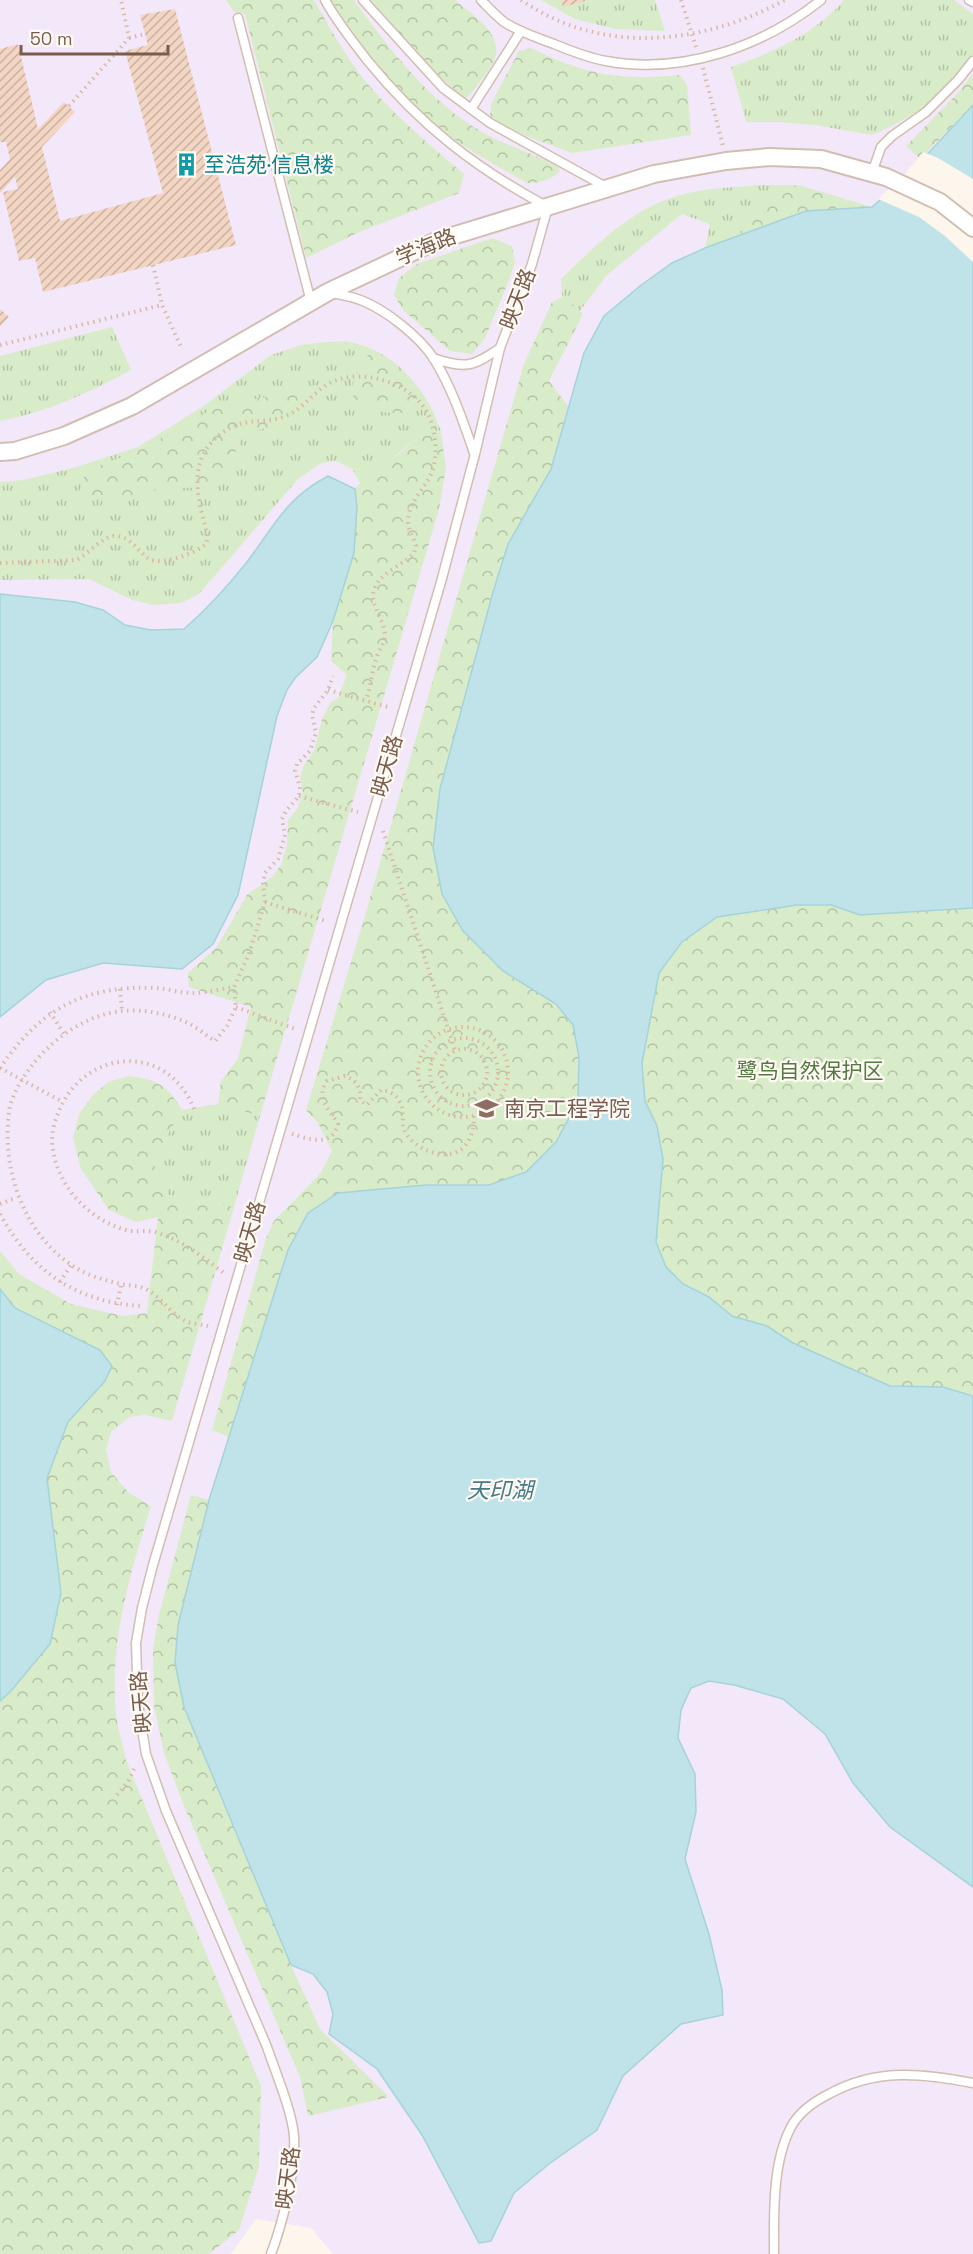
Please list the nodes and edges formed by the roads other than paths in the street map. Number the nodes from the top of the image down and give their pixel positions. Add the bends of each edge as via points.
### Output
1 (325, 0) edge
2 (363, 0) edge
3 (480, 0) edge
4 (821, 0) edge
5 (238, 18) dead end
6 (521, 31) junction
7 (973, 61) edge
8 (471, 109) junction
9 (879, 175) junction
10 (607, 188) junction
11 (548, 207) junction
12 (973, 228) edge
13 (328, 292) junction
14 (311, 303) junction
15 (500, 348) junction
16 (433, 358) junction
17 (0, 452) edge
18 (475, 454) junction
19 (973, 2083) edge
20 (271, 2254) edge
21 (774, 2254) edge

1 - 11 lane via 336,21 417,116 463,155
2 - 8 lane via 443,88
3 - 6 lane via 504,22
4 - 6 lane via 799,18 766,35 700,59 644,64 606,61
5 - 14 lane
6 - 8 lane
7 - 9 lane via 926,112 881,147
8 - 10 lane
9 - 10 street, 学海路 via 821,159 769,157 654,174
9 - 12 street, 学海路 via 940,202
10 - 11 street, 学海路
11 - 13 street, 学海路 via 436,241
11 - 15 lane, 映天路 via 532,264
13 - 14 street, 学海路
13 - 16 lane via 362,300 388,314
14 - 17 street, 学海路 via 132,406 64,436
15 - 16 lane via 476,364 452,364
15 - 18 lane, 映天路
16 - 18 lane
18 - 20 lane, 映天路 via 175,1490 136,1643 138,1704 146,1754 166,1811 267,2047 294,2135 289,2185
19 - 21 lane via 933,2075 867,2078 845,2085 803,2113 789,2133 777,2177

